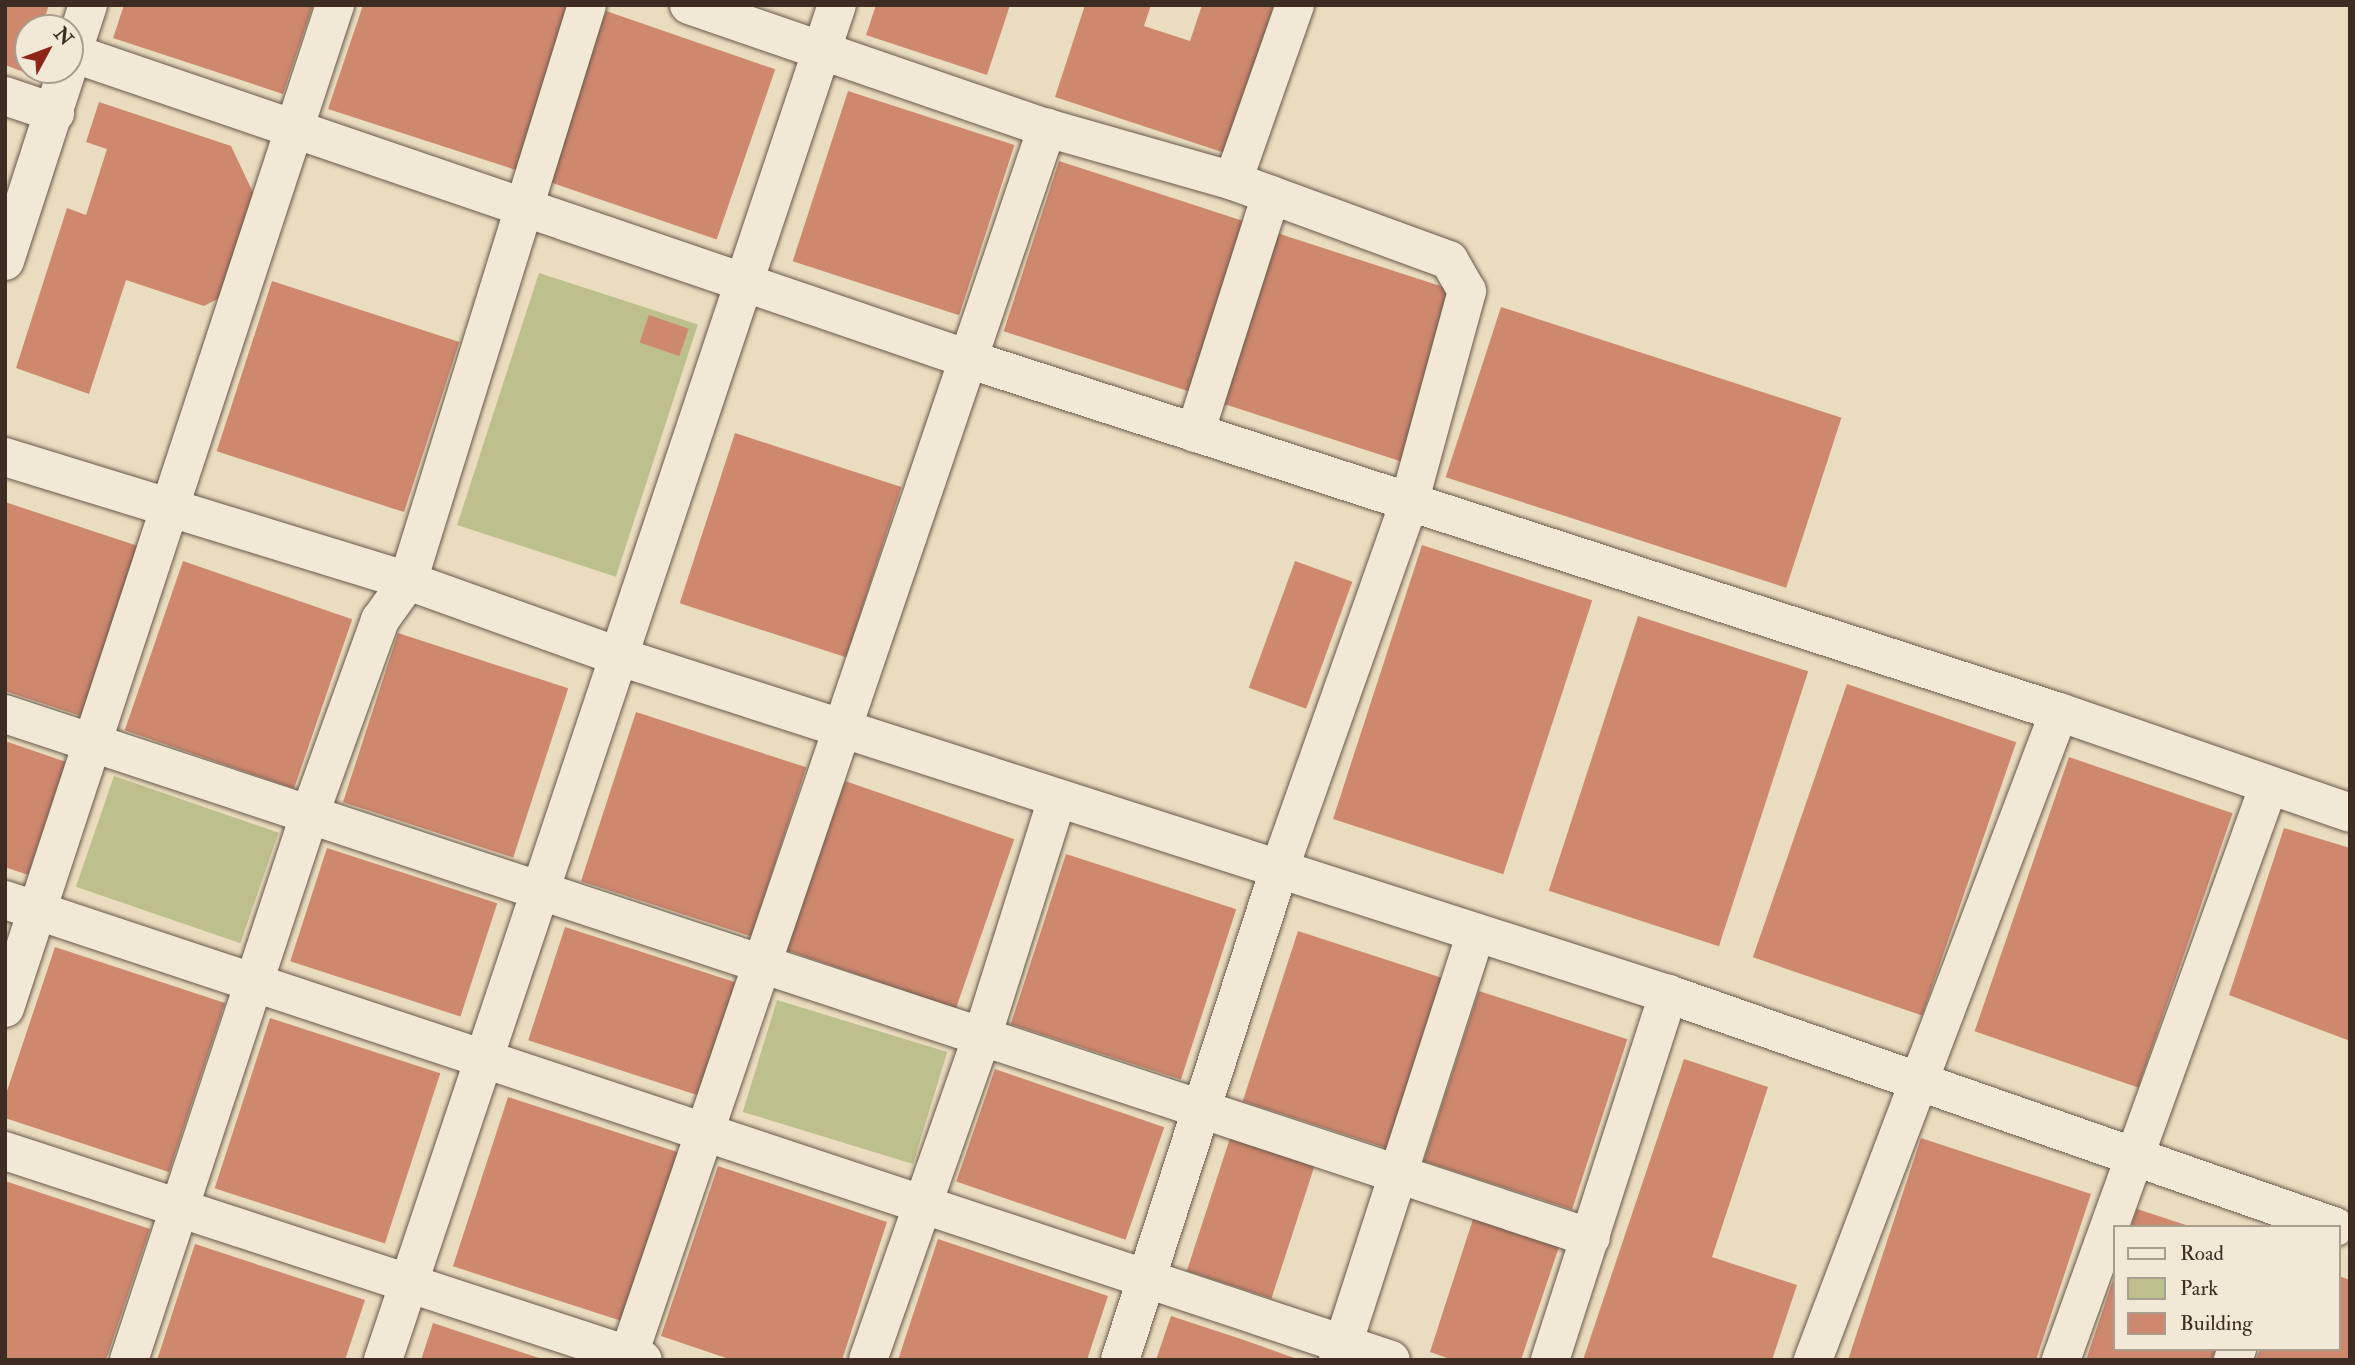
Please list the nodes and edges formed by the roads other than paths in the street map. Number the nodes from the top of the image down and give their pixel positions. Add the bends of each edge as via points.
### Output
1 (335, 5) edge
2 (587, 5) edge
3 (689, 5) edge
4 (837, 5) edge
5 (1295, 5) edge
6 (822, 50) junction
7 (84, 65) edge
8 (63, 84) edge
9 (5, 96) edge
10 (55, 113) junction
11 (1047, 128) junction
12 (295, 131) junction
13 (1233, 181) junction
14 (1271, 195) junction
15 (522, 208) junction
16 (5, 261) edge
17 (747, 285) junction
18 (971, 360) junction
19 (1195, 433) junction
20 (5, 457) edge
21 (1410, 500) junction
22 (170, 506) junction
23 (408, 581) junction
24 (620, 657) junction
25 (2059, 712) junction
26 (5, 714) edge
27 (842, 729) junction
28 (93, 744) junction
29 (2269, 785) junction
30 (1057, 799) junction
31 (2350, 813) edge
32 (308, 819) junction
33 (1279, 870) junction
34 (538, 888) junction
35 (21, 905) edge
36 (1476, 933) junction
37 (764, 965) junction
38 (253, 981) junction
39 (1668, 994) junction
40 (5, 1008) edge
41 (982, 1037) junction
42 (481, 1057) junction
43 (1924, 1079) junction
44 (1203, 1107) junction
45 (707, 1135) junction
46 (5, 1151) edge
47 (2130, 1154) junction
48 (1399, 1171) junction
49 (921, 1206) junction
50 (179, 1207) junction
51 (2284, 1218) edge
52 (2326, 1225) edge
53 (1591, 1238) junction
54 (1146, 1281) junction
55 (409, 1282) junction
56 (1341, 1351) edge
57 (633, 1358) edge
58 (128, 1360) edge
59 (383, 1360) edge
60 (868, 1360) edge
61 (1120, 1360) edge
62 (1391, 1360) edge
63 (1550, 1360) edge
64 (1813, 1360) edge
65 (2061, 1360) edge

1 - 12 street
2 - 15 street
3 - 6 street
4 - 6 street
5 - 13 street
6 - 11 street
6 - 17 street
7 - 12 street
8 - 10 street
9 - 10 street
10 - 16 street
11 - 13 street
11 - 18 street
12 - 15 street
12 - 22 street
13 - 14 street
14 - 19 street
14 - 21 street via 1448,260 1463,282 1469,300
15 - 17 street
15 - 23 street
17 - 18 street
17 - 24 street
18 - 19 street
18 - 27 street
19 - 21 street
20 - 22 street
21 - 25 street
21 - 33 street
22 - 23 street
22 - 28 street
23 - 24 street
23 - 32 street via 380,620
24 - 27 street
24 - 34 street
25 - 29 street
25 - 43 street
26 - 28 street
27 - 30 street
27 - 37 street
28 - 32 street
28 - 35 street
29 - 31 street
29 - 47 street
30 - 33 street
30 - 41 street
32 - 34 street
32 - 38 street
33 - 36 street
33 - 44 street
34 - 37 street
34 - 42 street
35 - 38 street
35 - 40 street
36 - 39 street
36 - 48 street
37 - 41 street
37 - 45 street
38 - 42 street
38 - 50 street
39 - 43 street
39 - 53 street
41 - 44 street
41 - 49 street
42 - 45 street
42 - 55 street
43 - 47 street
43 - 64 street
44 - 48 street
44 - 54 street
45 - 49 street
45 - 57 street
46 - 50 street
47 - 51 street
47 - 65 street
48 - 53 street
48 - 56 street
49 - 54 street
49 - 60 street
50 - 55 street
50 - 58 street
51 - 52 street
53 - 63 street
54 - 56 street
54 - 61 street
55 - 57 street
55 - 59 street
56 - 62 street

